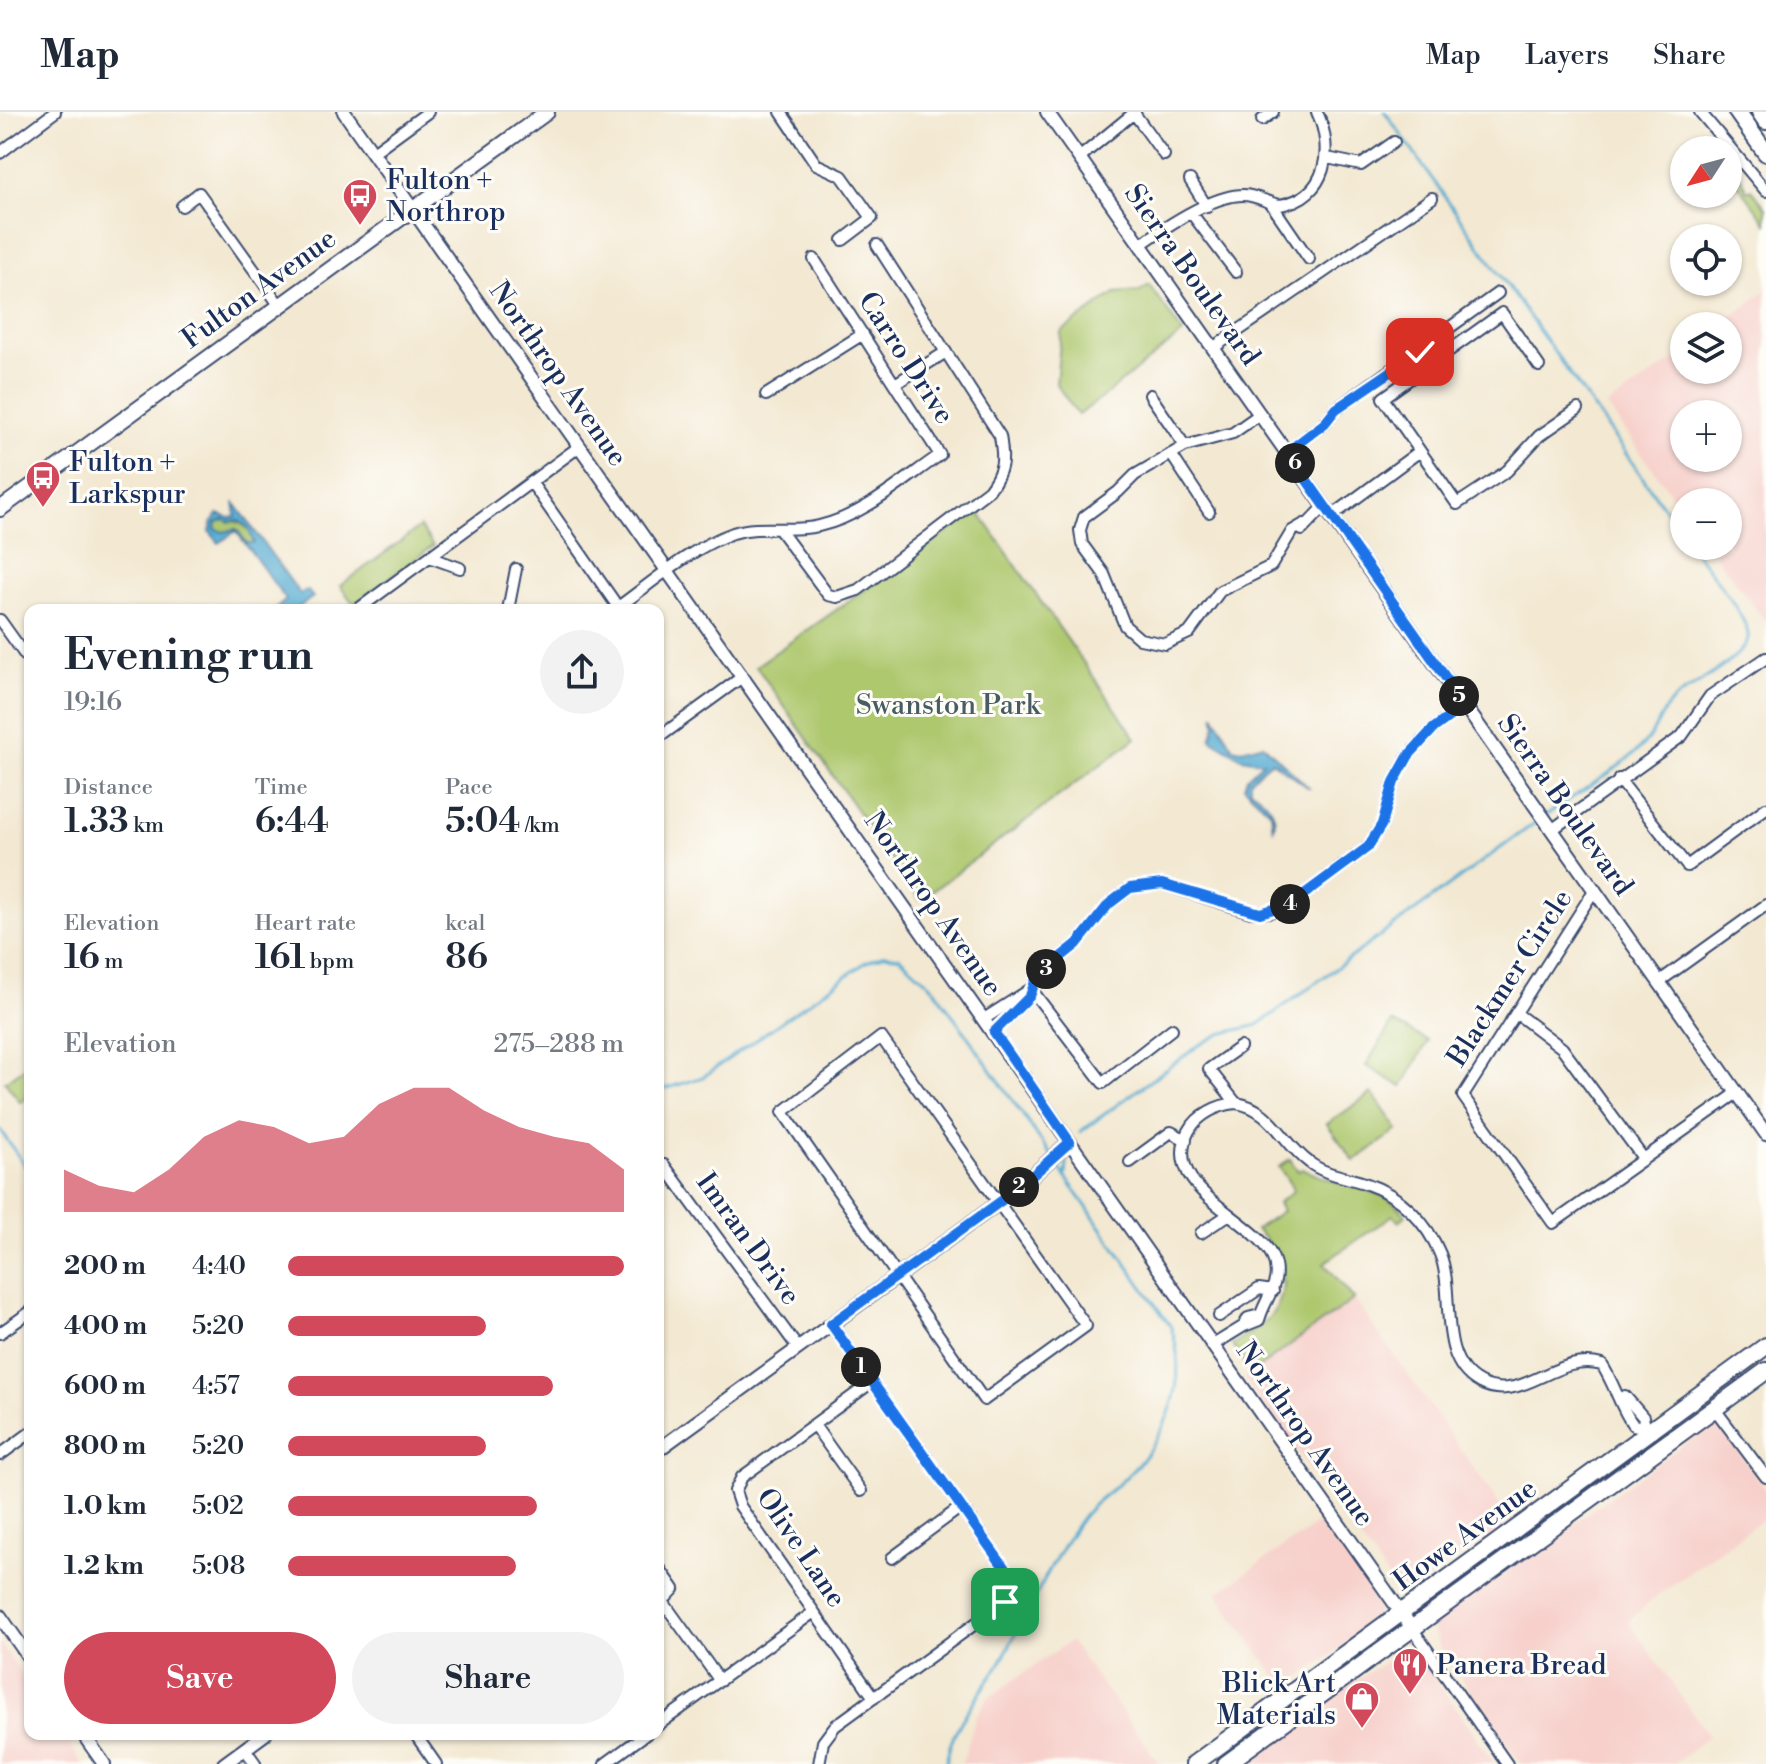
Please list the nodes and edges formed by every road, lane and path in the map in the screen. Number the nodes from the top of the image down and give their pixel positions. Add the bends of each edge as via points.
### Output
1 (55, 112) edge
2 (344, 112) edge
3 (428, 112) edge
4 (547, 112) edge
5 (781, 112) edge
6 (1047, 112) edge
7 (1273, 112) edge
8 (1317, 112) edge
9 (1700, 112) edge
10 (1737, 112) edge
11 (1749, 112) edge
12 (1760, 112) edge
13 (1135, 113) edge
14 (1262, 120) dead end
15 (1766, 121) edge
16 (1766, 136) edge
17 (1394, 142) dead end
18 (0, 153) edge
19 (372, 153) junction
20 (1766, 153) edge
21 (1164, 155) dead end
22 (1079, 158) junction
23 (1327, 158) junction
24 (1190, 180) dead end
25 (1766, 191) edge
26 (1432, 198) dead end
27 (1270, 202) junction
28 (182, 206) dead end
29 (1207, 207) junction
30 (414, 211) junction
31 (1192, 214) junction
32 (843, 240) dead end
33 (877, 245) dead end
34 (1140, 245) junction
35 (814, 259) dead end
36 (1309, 259) dead end
37 (1236, 272) dead end
38 (1498, 293) dead end
39 (280, 306) junction
40 (863, 334) junction
41 (1213, 348) junction
42 (946, 352) junction
43 (1539, 366) dead end
44 (895, 384) junction
45 (766, 395) dead end
46 (1150, 395) dead end
47 (1578, 409) dead end
48 (1260, 414) junction
49 (580, 446) junction
50 (1185, 446) junction
51 (1420, 451) junction
52 (1287, 452) junction
53 (1171, 454) junction
54 (531, 482) junction
55 (0, 509) edge
56 (1328, 511) junction
57 (1209, 512) dead end
58 (779, 529) junction
59 (429, 557) junction
60 (460, 568) dead end
61 (516, 569) dead end
62 (668, 572) junction
63 (365, 604) edge
64 (509, 604) edge
65 (613, 604) edge
66 (622, 604) edge
67 (0, 620) edge
68 (24, 654) edge
69 (1766, 658) edge
70 (742, 677) junction
71 (1465, 705) junction
72 (664, 734) edge
73 (1619, 779) junction
74 (1766, 808) edge
75 (1548, 821) junction
76 (1595, 889) junction
77 (1766, 905) edge
78 (1660, 981) junction
79 (1031, 989) junction
80 (1015, 1006) junction
81 (1516, 1013) junction
82 (984, 1019) junction
83 (1172, 1029) dead end
84 (994, 1032) junction
85 (1240, 1047) dead end
86 (1737, 1093) junction
87 (1236, 1103) junction
88 (1766, 1134) edge
89 (1186, 1140) junction
90 (1070, 1142) junction
91 (1643, 1158) junction
92 (1130, 1162) dead end
93 (664, 1165) edge
94 (998, 1203) junction
95 (1228, 1215) junction
96 (1201, 1233) dead end
97 (899, 1275) junction
98 (1273, 1291) junction
99 (24, 1316) edge
100 (1219, 1316) dead end
101 (831, 1324) junction
102 (0, 1333) edge
103 (1213, 1345) junction
104 (1766, 1346) edge
105 (798, 1348) junction
106 (1766, 1361) edge
107 (1766, 1371) edge
108 (872, 1382) junction
109 (1714, 1408) junction
110 (814, 1425) junction
111 (1645, 1430) junction
112 (24, 1437) edge
113 (664, 1443) edge
114 (0, 1455) edge
115 (1766, 1477) edge
116 (861, 1491) dead end
117 (1599, 1491) junction
118 (961, 1507) junction
119 (892, 1558) dead end
120 (664, 1575) edge
121 (664, 1601) edge
122 (664, 1608) edge
123 (814, 1612) junction
124 (1402, 1614) junction
125 (0, 1616) edge
126 (1412, 1628) junction
127 (24, 1650) edge
128 (720, 1681) junction
129 (874, 1698) junction
130 (664, 1721) edge
131 (87, 1740) edge
132 (257, 1740) edge
133 (419, 1740) edge
134 (634, 1740) edge
135 (245, 1749) junction
136 (255, 1763) edge
137 (104, 1764) edge
138 (224, 1764) edge
139 (436, 1764) edge
140 (605, 1764) edge
141 (819, 1764) edge
142 (1194, 1764) edge
143 (1226, 1764) edge
144 (1506, 1764) edge

1 - 18 street
2 - 19 street, Northrop Avenue
3 - 19 street
4 - 30 main road, Fulton Avenue
5 - 32 street via 816,164 842,176 872,218
6 - 22 street, Sierra Boulevard
7 - 14 street
8 - 23 street via 1326,133
9 - 25 street
10 - 20 main road
11 - 16 main road
12 - 15 main road
13 - 21 street
13 - 22 street
17 - 23 street via 1361,165
19 - 30 street, Northrop Avenue
22 - 34 street, Sierra Boulevard
23 - 27 street via 1319,180 1303,195 1286,204
24 - 29 street
26 - 41 street
27 - 29 street via 1245,195
27 - 36 street
28 - 39 street via 199,193
29 - 31 street
30 - 39 main road, Fulton Avenue
30 - 49 street, Northrop Avenue
31 - 34 street
31 - 37 street
33 - 42 street
34 - 41 street, Sierra Boulevard
35 - 40 street, Carro Drive
38 - 52 street via 1336,409
39 - 55 main road, Fulton Avenue
40 - 44 street, Carro Drive
40 - 45 street
41 - 48 street, Sierra Boulevard
42 - 44 street
42 - 58 street via 1000,436 1002,472 989,490 844,596 828,595
43 - 51 street via 1502,313 1383,398
44 - 58 street, Carro Drive via 940,455 847,517 815,527
46 - 50 street
47 - 51 street via 1539,436 1507,471 1457,504
48 - 50 street via 1223,437
48 - 52 street, Sierra Boulevard
49 - 54 street
49 - 62 street, Northrop Avenue
50 - 53 street
51 - 56 street
52 - 56 street, Sierra Boulevard
53 - 56 street via 1089,511 1081,525 1082,544 1104,574 1120,619 1133,635 1159,644 1185,637 1220,591 1271,566 1297,525
53 - 57 street
54 - 59 street
54 - 65 street
56 - 71 street, Sierra Boulevard
58 - 62 street, Carro Drive via 733,533
59 - 60 street
59 - 63 street
61 - 64 street
62 - 66 street, Carro Drive
62 - 70 street, Northrop Avenue
67 - 68 street
69 - 73 street via 1710,696 1682,736
70 - 72 street
70 - 82 street, Northrop Avenue
71 - 75 street, Sierra Boulevard
71 - 79 street via 1409,755 1368,847 1291,904 1251,912 1162,884 1139,884 1117,895 1077,944 1037,976
73 - 74 street via 1687,866
73 - 75 street
75 - 76 street, Sierra Boulevard
76 - 78 street, Sierra Boulevard
76 - 81 street, Blackmer Circle
77 - 78 street
78 - 86 street, Sierra Boulevard
79 - 80 street via 1030,996
79 - 83 street via 1103,1083
80 - 82 street
80 - 84 street
81 - 91 street via 1562,1048
81 - 91 street, Blackmer Circle via 1463,1096 1553,1223
82 - 84 street, Northrop Avenue
84 - 90 street, Northrop Avenue
85 - 87 street via 1209,1069
86 - 88 street, Sierra Boulevard
86 - 91 street, Blackmer Circle
87 - 89 street via 1204,1115 1191,1126
87 - 111 street via 1265,1114 1309,1162 1383,1191 1424,1225 1445,1267 1453,1348 1471,1377 1495,1388 1510,1388 1580,1361 1602,1365 1627,1404 1625,1413
89 - 92 street via 1171,1132
89 - 95 street via 1190,1173 1208,1199
90 - 94 street
90 - 103 street, Northrop Avenue
93 - 105 street, Imran Drive
94 - 97 street
94 - 97 street via 1086,1326 984,1400
94 - 97 street via 881,1037 783,1112
95 - 96 street
95 - 98 street via 1271,1254 1276,1271
97 - 101 street
98 - 100 street via 1259,1289
98 - 103 street via 1252,1325
99 - 102 street
101 - 105 street
101 - 108 street
103 - 124 street, Northrop Avenue
104 - 111 main road, Howe Avenue
105 - 113 street
106 - 109 main road via 1722,1393
107 - 109 main road, Howe Avenue
108 - 110 street, Olive Lane
108 - 118 street
109 - 115 street
109 - 117 main road, Howe Avenue
110 - 116 street
110 - 123 street, Olive Lane via 742,1477 735,1491 740,1506
111 - 117 main road via 1648,1447 1605,1479
111 - 124 main road, Howe Avenue
112 - 114 street
117 - 126 main road, Howe Avenue
118 - 119 street
118 - 129 street via 1011,1577 1012,1591 1001,1605
120 - 121 street via 674,1589
122 - 128 street
123 - 128 street
123 - 129 street, Olive Lane
124 - 126 street, Northrop Avenue
124 - 142 main road, Howe Avenue
125 - 127 street
126 - 143 main road, Howe Avenue
126 - 144 street, Northrop Avenue
128 - 130 street
129 - 141 street via 829,1732
131 - 137 street
132 - 135 street
133 - 139 street
134 - 140 street
135 - 136 street
135 - 138 street

